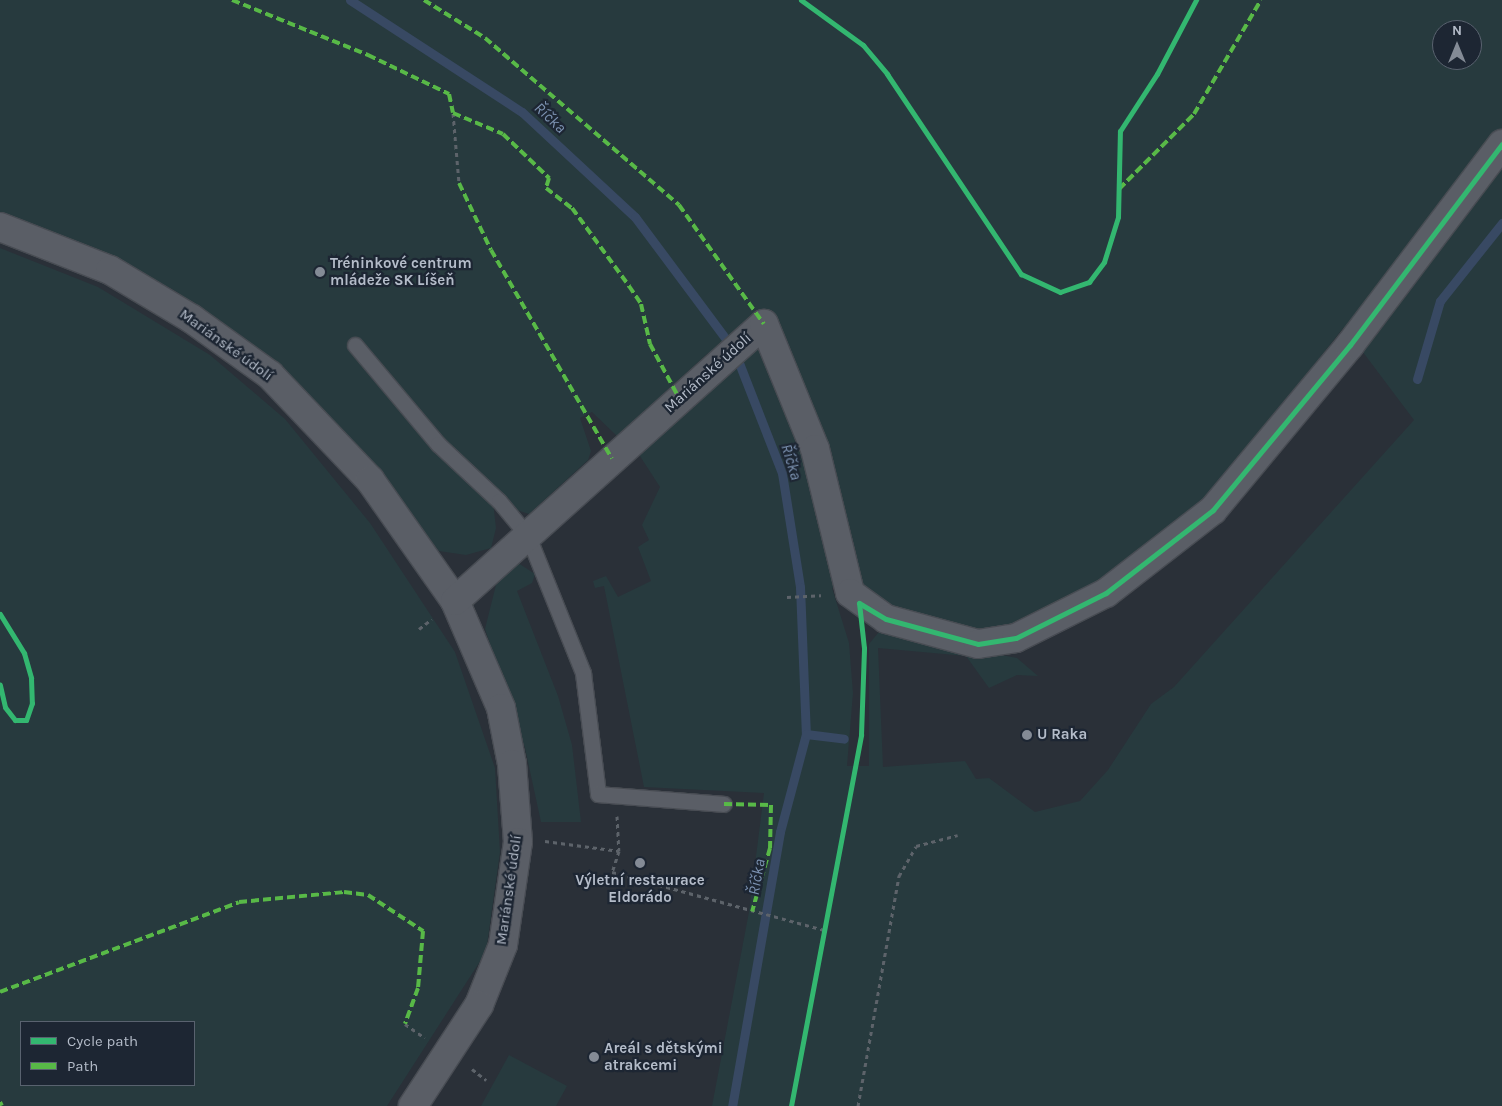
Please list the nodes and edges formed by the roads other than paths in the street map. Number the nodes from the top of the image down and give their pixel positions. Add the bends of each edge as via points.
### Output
1 (1502, 144) edge
2 (0, 227) edge
3 (355, 345) dead end
4 (528, 536) junction
5 (455, 601) junction
6 (724, 804) dead end
7 (412, 1106) edge

1 - 4 street, Mariánské údolí via 1350,345 1213,510 1106,593 1016,638 978,644 886,619 858,603 844,580 815,449 764,324
2 - 5 street, Mariánské údolí via 110,270 192,319 270,375 370,480
3 - 4 lane via 438,444 499,501
4 - 5 street, Mariánské údolí
4 - 6 lane via 583,673 598,794
5 - 7 street, Mariánské údolí via 501,708 512,764 518,842 503,945 479,1005

